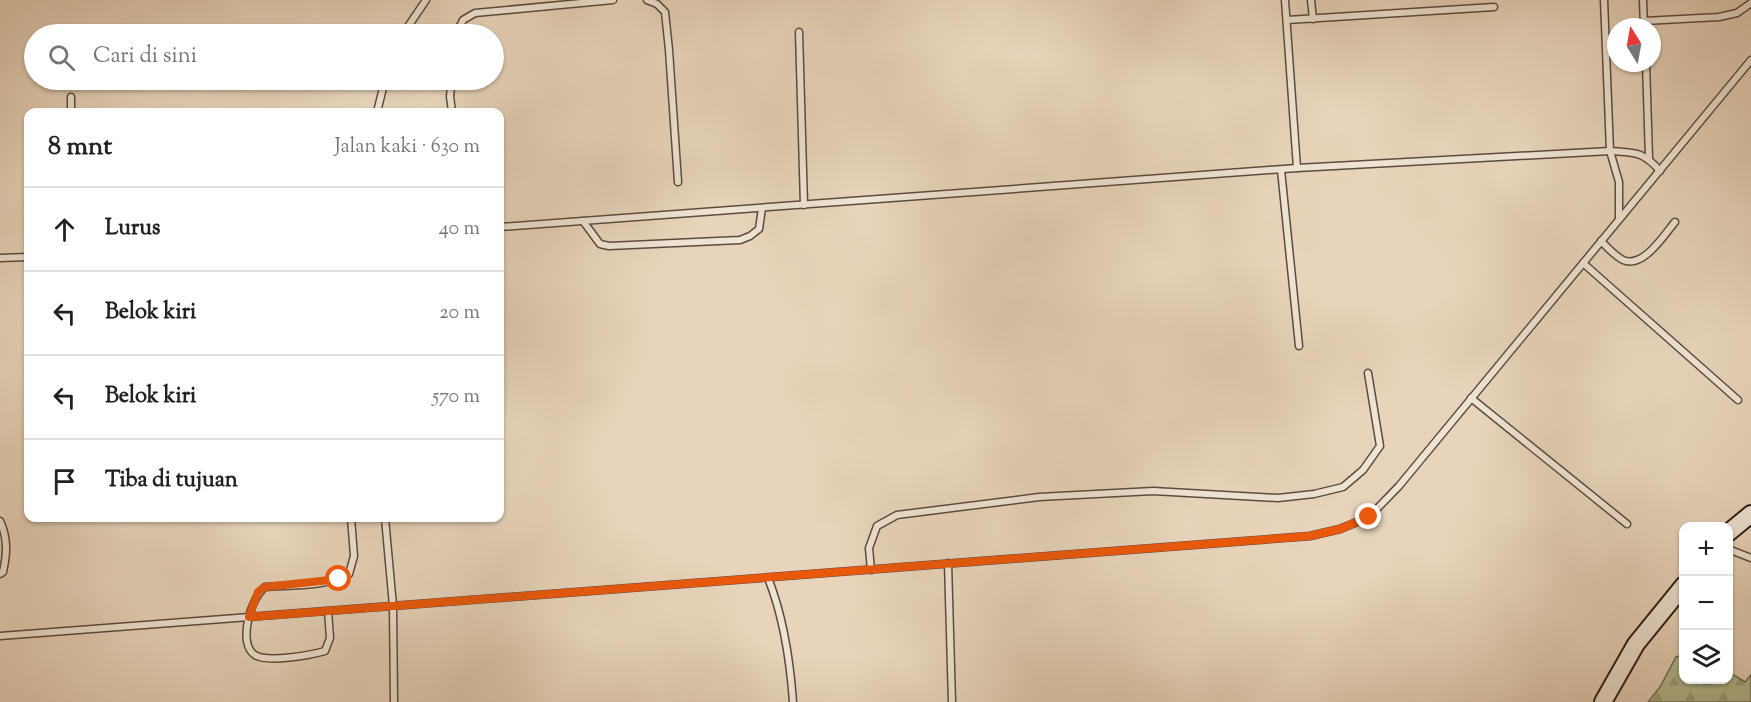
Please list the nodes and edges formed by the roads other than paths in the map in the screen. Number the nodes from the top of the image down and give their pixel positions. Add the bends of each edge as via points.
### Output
1 (426, 0) edge
2 (613, 0) edge
3 (647, 0) edge
4 (1285, 0) edge
5 (1311, 0) edge
6 (1604, 0) edge
7 (1643, 0) edge
8 (1751, 3) edge
9 (1494, 7) dead end
10 (1644, 18) edge
11 (1313, 19) junction
12 (1287, 20) junction
13 (1661, 22) edge
14 (410, 24) edge
15 (461, 24) edge
16 (799, 32) dead end
17 (1751, 60) edge
18 (1646, 72) edge
19 (382, 90) edge
20 (451, 90) edge
21 (70, 97) dead end
22 (71, 108) edge
23 (378, 108) edge
24 (452, 108) edge
25 (1610, 151) junction
26 (1649, 158) junction
27 (1297, 168) junction
28 (1281, 170) junction
29 (1660, 171) junction
30 (678, 182) dead end
31 (804, 205) junction
32 (762, 208) junction
33 (1619, 219) junction
34 (583, 221) junction
35 (1675, 222) dead end
36 (504, 227) edge
37 (1601, 241) junction
38 (24, 257) edge
39 (0, 258) edge
40 (1583, 263) junction
41 (1299, 346) dead end
42 (1368, 373) dead end
43 (1471, 398) junction
44 (1738, 400) dead end
45 (1751, 514) edge
46 (0, 521) edge
47 (351, 522) edge
48 (385, 522) edge
49 (1627, 524) dead end
50 (1733, 528) edge
51 (3, 536) edge
52 (1733, 551) edge
53 (1751, 558) edge
54 (948, 563) junction
55 (871, 570) junction
56 (0, 574) edge
57 (768, 579) junction
58 (1679, 590) edge
59 (393, 606) junction
60 (328, 611) junction
61 (249, 617) junction
62 (0, 636) edge
63 (394, 702) edge
64 (793, 702) edge
65 (952, 702) edge
66 (1603, 702) edge

1 - 14 lane
2 - 15 lane via 475,13
3 - 30 lane via 665,12
4 - 12 lane
5 - 11 lane
6 - 25 lane
7 - 10 lane
8 - 13 lane via 1737,13 1719,17
9 - 11 lane
11 - 12 lane
12 - 27 lane
16 - 31 lane
17 - 29 lane
18 - 26 lane
19 - 23 lane
20 - 24 lane
21 - 22 lane
25 - 26 lane
25 - 27 lane
25 - 33 lane via 1618,182
26 - 29 lane
27 - 28 lane
28 - 31 lane
28 - 41 lane
29 - 33 lane
31 - 32 lane
32 - 34 lane
32 - 34 lane via 759,229 740,240 609,246 600,244
33 - 37 lane
34 - 36 lane
35 - 37 lane via 1645,257 1632,262 1623,260
37 - 40 lane
38 - 39 lane
40 - 43 lane
40 - 44 lane
42 - 55 lane via 1380,446 1363,470 1343,487 1278,498 1153,491 1051,497 897,515 877,526 870,548
43 - 49 lane
43 - 54 lane via 1369,517 1340,529 1310,536
45 - 50 main road
46 - 51 lane
47 - 61 lane via 354,556 349,574 324,582 265,587 258,592
48 - 59 lane
51 - 56 lane via 5,561
52 - 53 lane
54 - 55 lane
54 - 65 lane
55 - 57 lane
57 - 59 lane
57 - 64 lane via 779,604
58 - 66 main road via 1636,644
59 - 60 lane
59 - 63 lane
60 - 61 lane
60 - 61 lane via 330,638 325,651 276,658 255,655 248,647
61 - 62 lane

